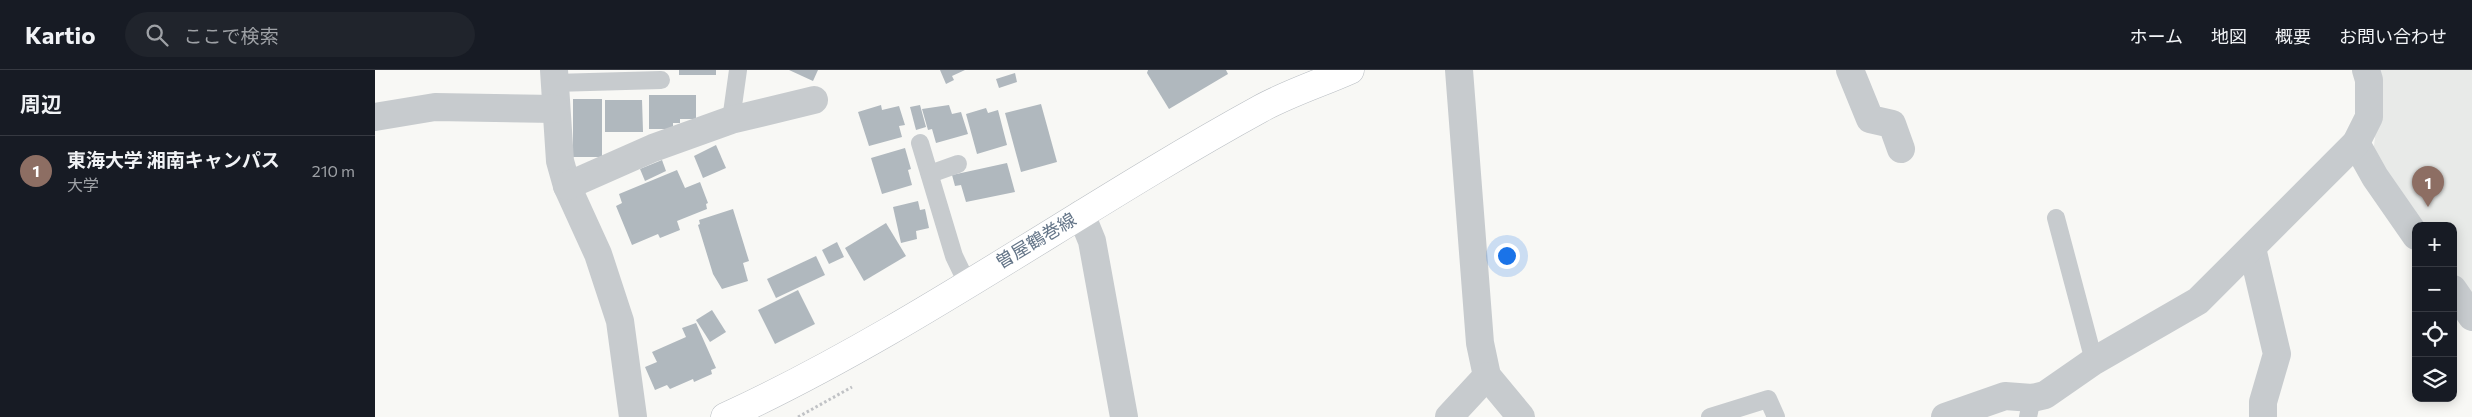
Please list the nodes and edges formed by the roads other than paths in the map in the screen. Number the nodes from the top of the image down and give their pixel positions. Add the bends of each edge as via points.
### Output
1 (738, 70) edge
2 (1350, 70) edge
3 (1459, 70) edge
4 (1850, 70) edge
5 (2366, 70) edge
6 (661, 80) dead end
7 (554, 87) edge
8 (814, 100) dead end
9 (375, 117) edge
10 (731, 120) junction
11 (919, 143) dead end
12 (2356, 143) junction
13 (1901, 149) dead end
14 (958, 164) dead end
15 (930, 174) junction
16 (567, 186) junction
17 (1081, 214) junction
18 (2056, 218) dead end
19 (2412, 230) edge
20 (2252, 248) junction
21 (967, 283) junction
22 (2457, 296) edge
23 (2472, 317) edge
24 (2094, 362) junction
25 (1487, 376) junction
26 (2030, 407) edge
27 (633, 417) edge
28 (725, 417) edge
29 (1124, 417) edge
30 (1449, 417) edge
31 (1521, 417) edge
32 (1710, 417) edge
33 (1775, 417) edge
34 (1945, 417) edge
35 (2263, 417) edge

1 - 10 lane
2 - 17 main road, 曽屋鶴巻線 via 1262,108
3 - 25 street via 1480,343
4 - 13 street via 1870,119 1893,124
5 - 12 street via 2369,118
6 - 7 lane
7 - 9 street
7 - 16 street via 560,161
8 - 10 street
10 - 16 street via 653,148
11 - 15 lane
12 - 19 street
12 - 20 street
14 - 15 lane
15 - 21 lane via 954,256
16 - 27 street via 598,254 619,321
17 - 21 main road, 曽屋鶴巻線
17 - 29 street via 1092,241
18 - 24 lane
20 - 24 street via 2198,301
20 - 35 street via 2277,354 2263,402
21 - 28 main road, 曽屋鶴巻線 via 780,392
22 - 23 street
24 - 26 street
25 - 30 street
25 - 31 street
26 - 34 street via 2005,396
32 - 33 lane via 1768,399

